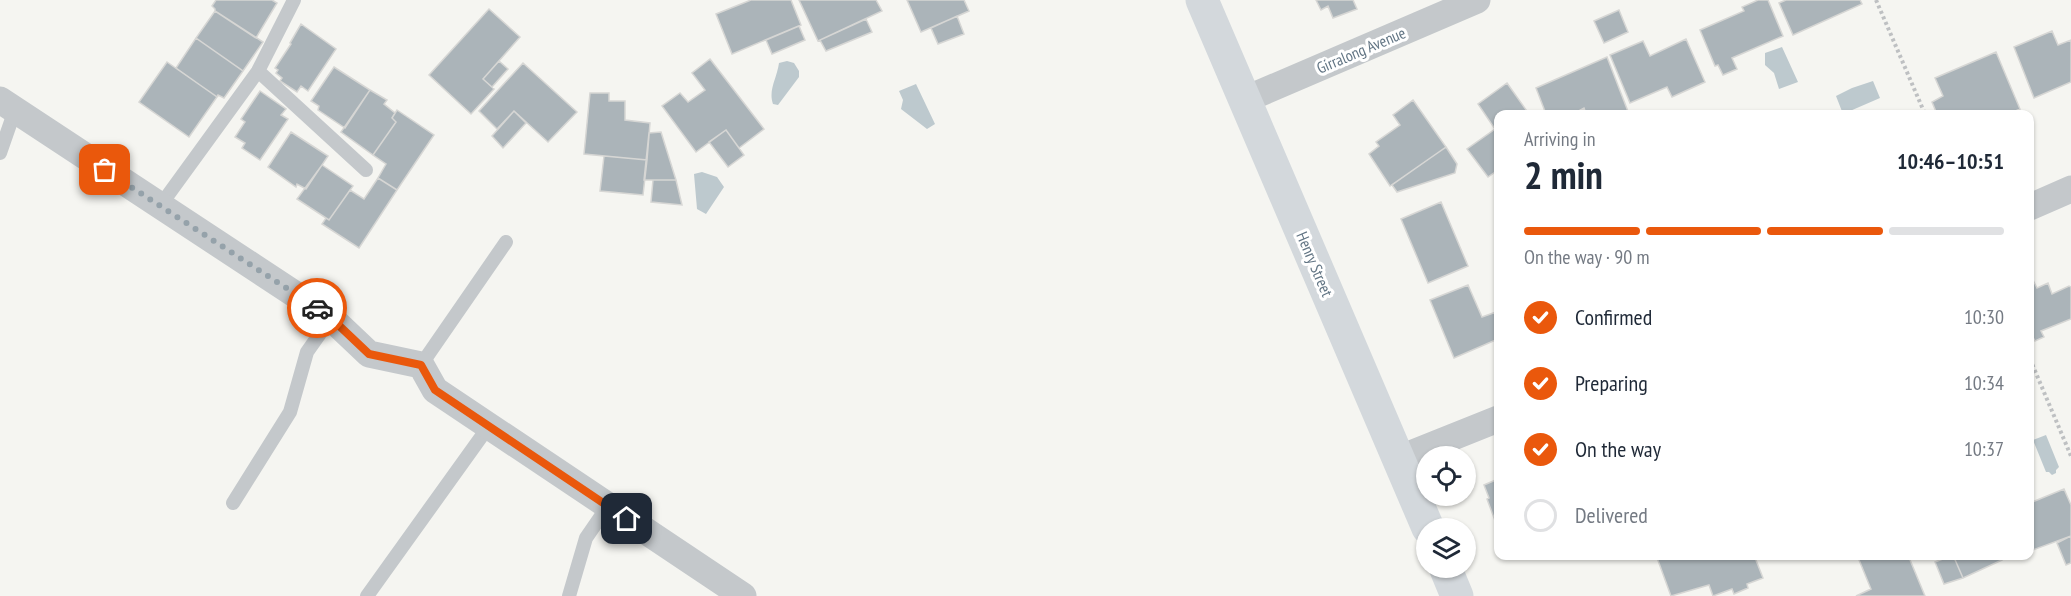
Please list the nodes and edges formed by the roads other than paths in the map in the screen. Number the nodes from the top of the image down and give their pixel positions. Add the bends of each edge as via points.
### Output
1 (294, 0) edge
2 (1202, 0) edge
3 (1477, 0) edge
4 (258, 71) junction
5 (1244, 100) junction
6 (7, 105) edge
7 (0, 153) edge
8 (366, 170) dead end
9 (2071, 189) edge
10 (2034, 205) edge
11 (160, 206) junction
12 (506, 242) dead end
13 (331, 318) junction
14 (421, 365) junction
15 (1494, 421) edge
16 (489, 426) junction
17 (1398, 459) junction
18 (233, 503) dead end
19 (608, 506) junction
20 (1424, 518) edge
21 (1450, 578) edge
22 (367, 596) edge
23 (569, 596) edge
24 (743, 596) edge
25 (1457, 596) edge

1 - 4 lane
2 - 5 street, Henry Street
3 - 5 street, Girralong Avenue
4 - 8 lane
4 - 11 lane
5 - 17 street, Henry Street
6 - 7 lane
6 - 11 street
9 - 10 street
11 - 13 street
12 - 14 lane
13 - 14 street via 369,354
13 - 18 lane via 307,352 290,412
14 - 16 street via 435,390
15 - 17 street
16 - 19 street
16 - 22 lane
17 - 20 street, Henry Street
19 - 23 lane via 586,538
19 - 24 street
21 - 25 street

